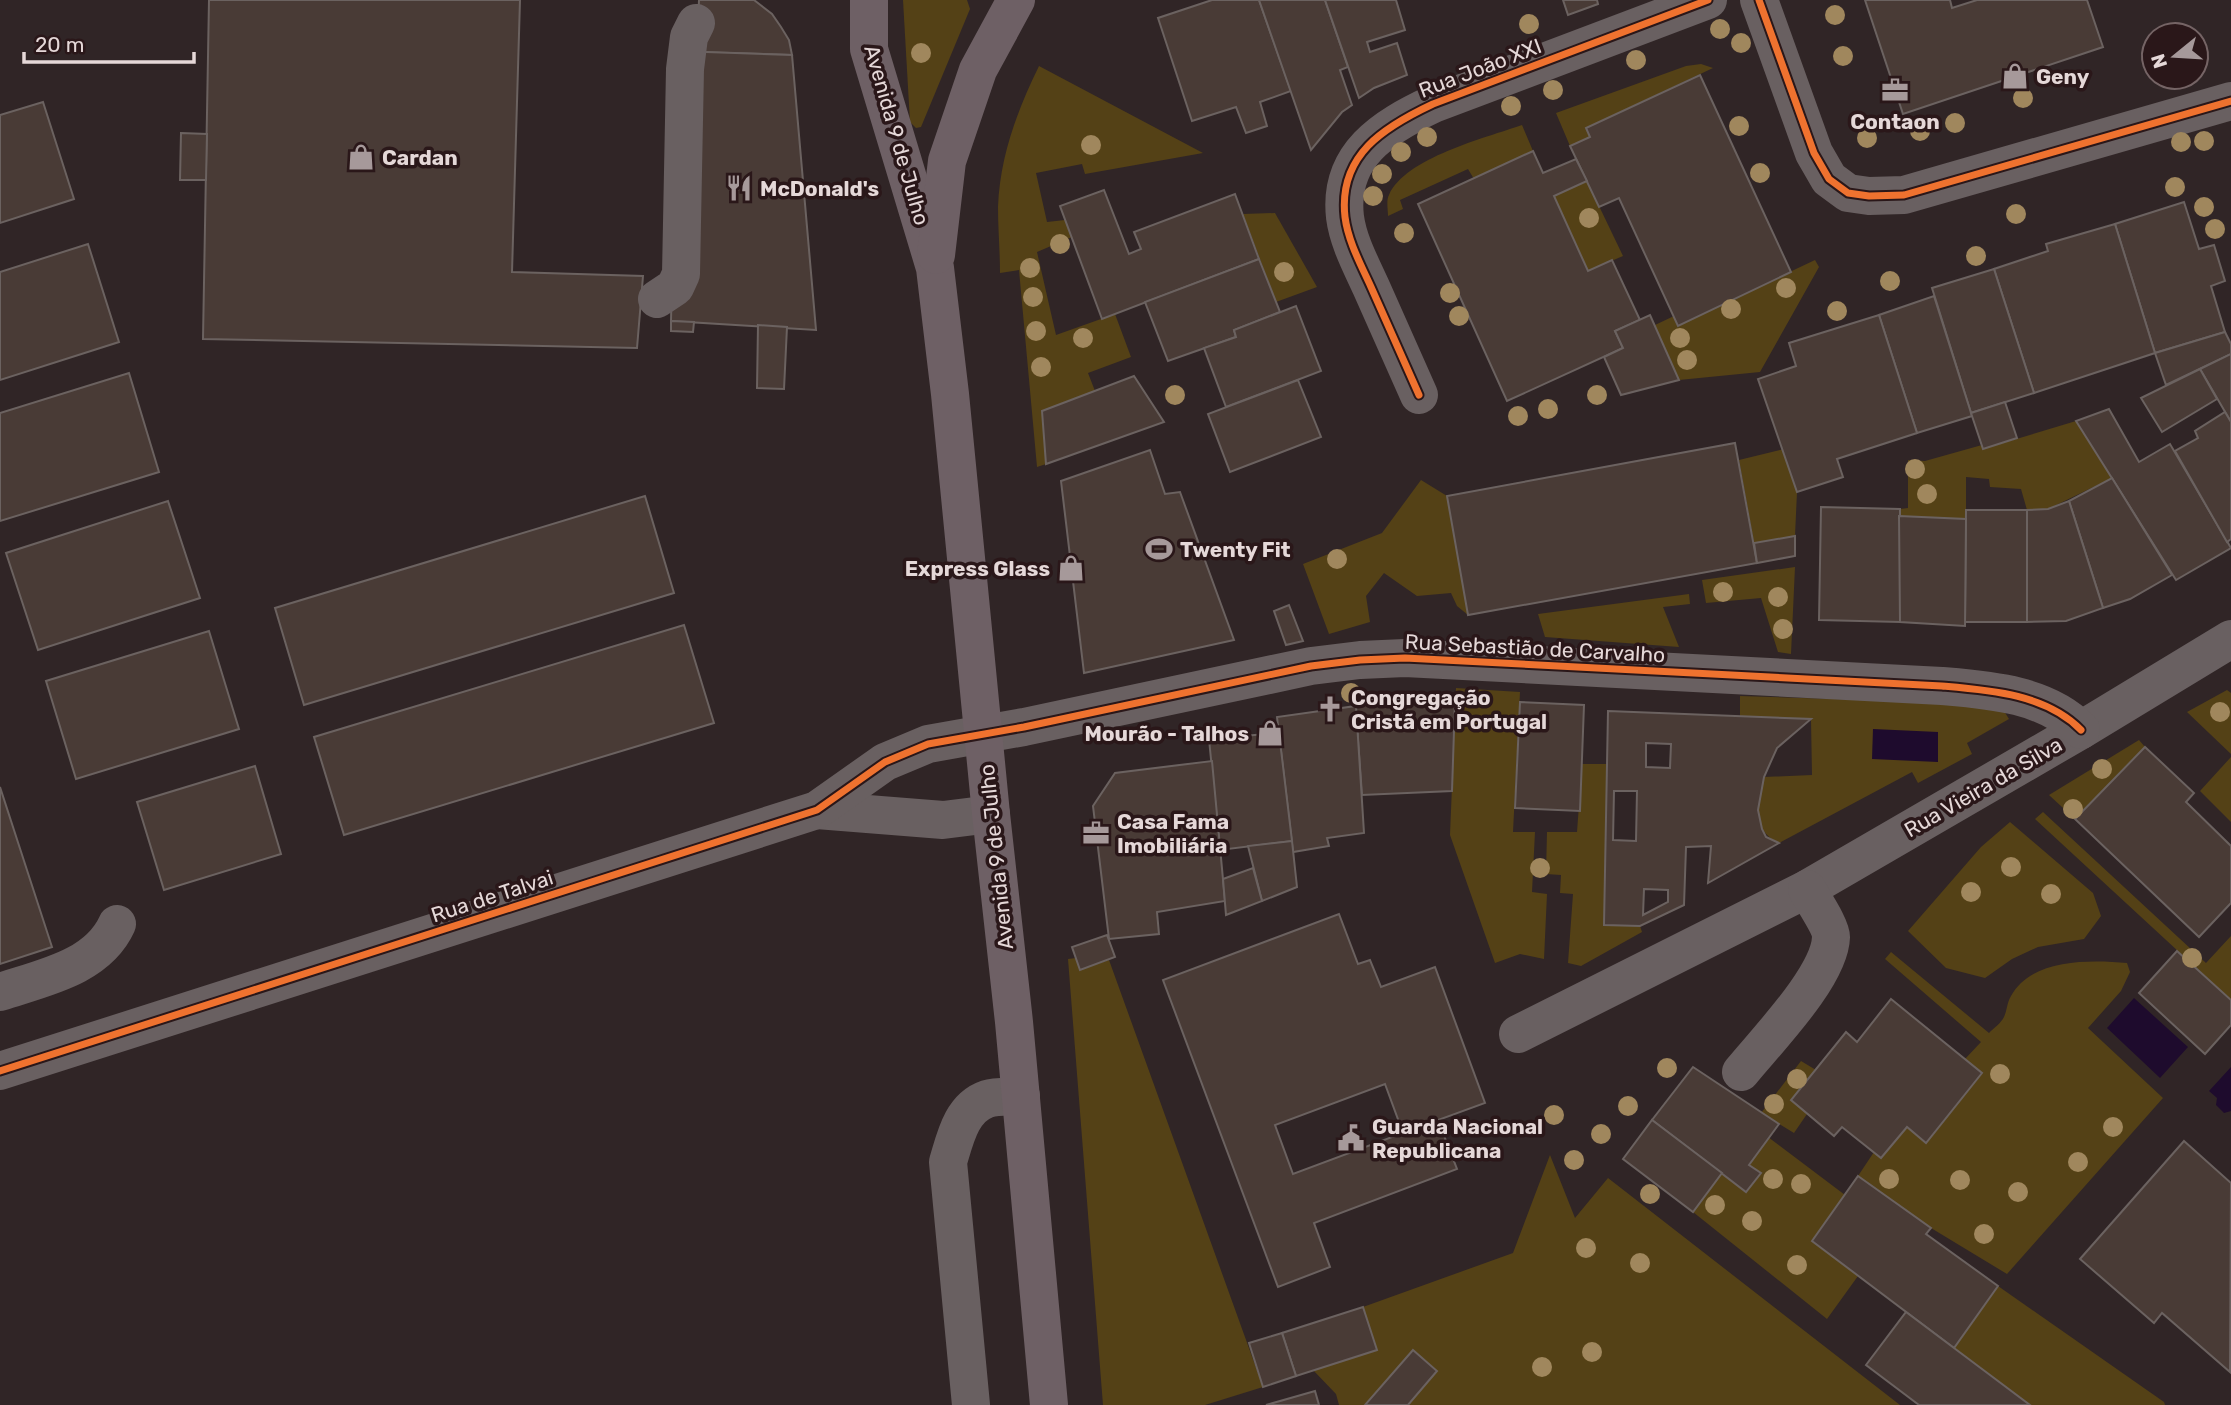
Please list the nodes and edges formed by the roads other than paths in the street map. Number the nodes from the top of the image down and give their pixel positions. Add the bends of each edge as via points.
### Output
1 (843, 0) edge
2 (869, 0) edge
3 (1016, 0) edge
4 (1708, 0) edge
5 (1759, 0) edge
6 (696, 23) dead end
7 (869, 48) junction
8 (2231, 101) edge
9 (935, 268) junction
10 (657, 299) dead end
11 (1419, 395) dead end
12 (2231, 639) edge
13 (2081, 730) junction
14 (983, 733) junction
15 (817, 810) junction
16 (991, 814) junction
17 (1807, 889) junction
18 (117, 924) dead end
19 (0, 992) edge
20 (1518, 1034) dead end
21 (0, 1071) edge
22 (1741, 1072) dead end
23 (1021, 1096) junction
24 (971, 1405) edge
25 (1049, 1405) edge

1 - 7 main road
2 - 7 main road, Avenida 9 de Julho
3 - 9 main road, Avenida 9 de Julho via 978,71 947,161
4 - 11 street, Rua João XXI via 1433,104 1374,139 1354,162 1345,187 1345,218 1354,250
5 - 8 street via 1814,153 1829,179 1848,193 1904,195
6 - 10 street via 685,69 672,219 681,274 675,287
7 - 9 main road, Avenida 9 de Julho
9 - 14 main road, Avenida 9 de Julho
12 - 13 street, Rua Vieira da Silva
13 - 14 street, Rua Sebastião de Carvalho via 2050,709 2000,692 1405,658 1311,666
13 - 17 street, Rua Vieira da Silva
14 - 15 street, Rua de Talvai via 928,744 885,762
14 - 16 main road, Avenida 9 de Julho
15 - 16 street, Rua de Talvai via 943,820
15 - 21 street, Rua de Talvai
16 - 23 main road, Avenida 9 de Julho
17 - 20 street, Rua Vieira da Silva
17 - 22 street via 1831,934 1827,960
18 - 19 street via 110,938 88,958 65,971
23 - 24 street via 987,1099 972,1108 959,1125 948,1162
23 - 25 main road, Avenida 9 de Julho

